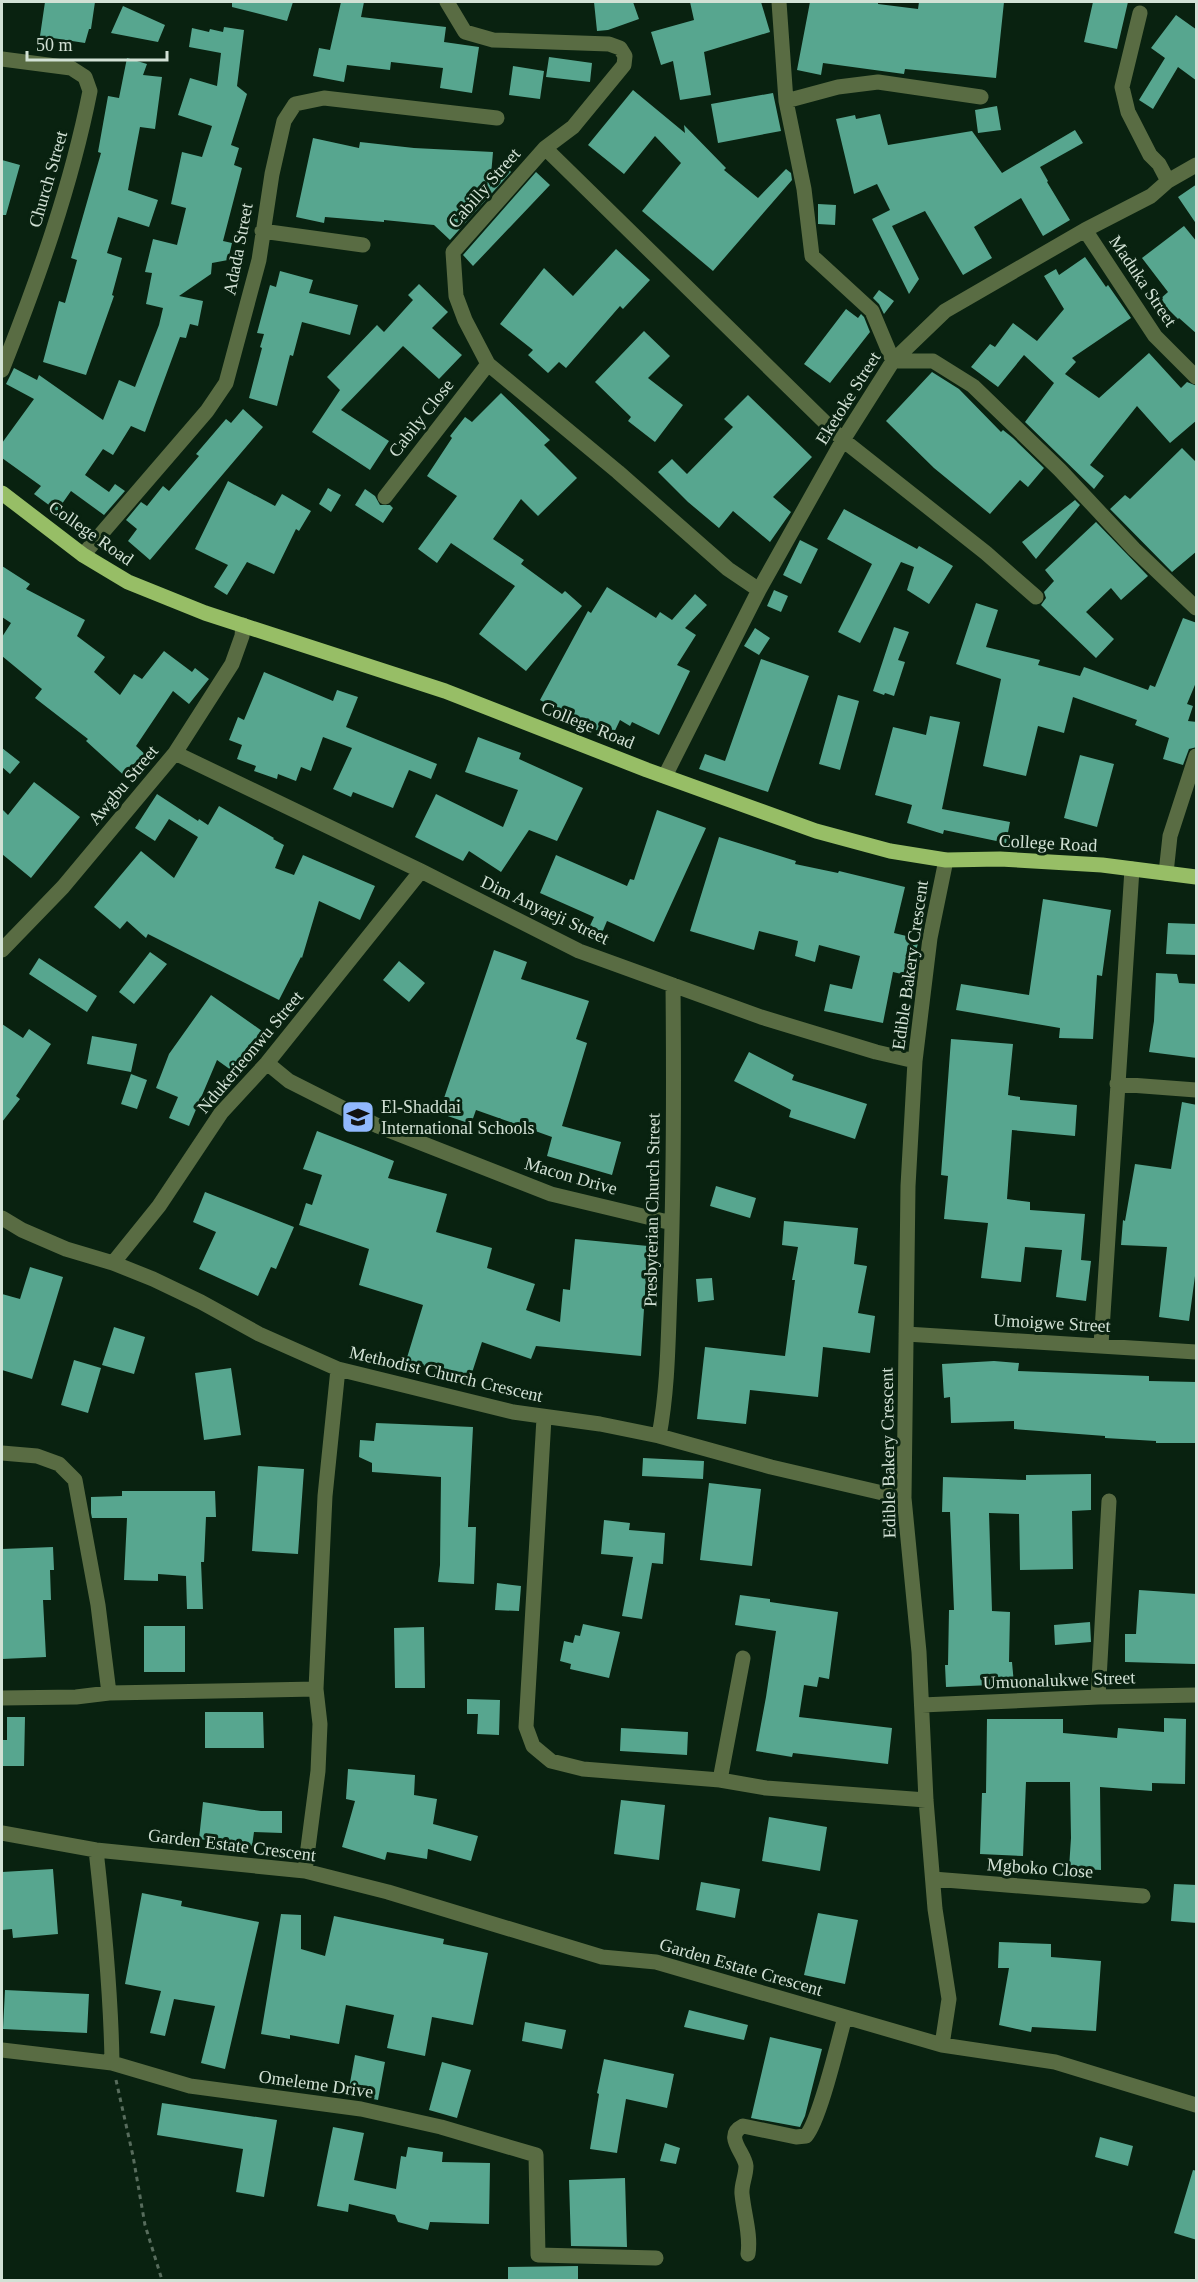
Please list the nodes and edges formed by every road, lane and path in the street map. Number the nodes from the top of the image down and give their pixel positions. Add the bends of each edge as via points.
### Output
1 (447, 2) edge
2 (778, 2) edge
3 (1140, 13) dead end
4 (2, 59) edge
5 (981, 97) dead end
6 (786, 101) junction
7 (496, 118) dead end
8 (545, 148) junction
9 (1197, 165) edge
10 (1168, 181) junction
11 (1085, 230) junction
12 (262, 231) junction
13 (363, 245) dead end
14 (893, 361) junction
15 (488, 364) junction
16 (2, 370) edge
17 (1197, 377) edge
18 (843, 440) junction
19 (2, 493) edge
20 (385, 497) dead end
21 (83, 555) junction
22 (759, 590) junction
23 (1036, 597) dead end
24 (1197, 608) edge
25 (243, 625) junction
26 (175, 753) junction
27 (1197, 756) edge
28 (664, 776) junction
29 (946, 860) junction
30 (1132, 869) junction
31 (422, 872) junction
32 (1166, 873) junction
33 (1197, 877) edge
34 (2, 950) edge
35 (673, 985) junction
36 (915, 1061) junction
37 (267, 1063) junction
38 (1118, 1084) junction
39 (1197, 1090) edge
40 (2, 1218) edge
41 (672, 1223) junction
42 (113, 1263) junction
43 (906, 1334) junction
44 (1101, 1345) junction
45 (1197, 1352) edge
46 (338, 1368) junction
47 (544, 1418) junction
48 (659, 1436) junction
49 (2, 1453) edge
50 (904, 1498) junction
51 (1109, 1502) dead end
52 (743, 1658) dead end
53 (316, 1689) junction
54 (109, 1693) junction
55 (1197, 1695) edge
56 (1098, 1697) junction
57 (2, 1698) edge
58 (922, 1705) junction
59 (720, 1780) junction
60 (926, 1800) junction
61 (2, 1833) edge
62 (96, 1850) junction
63 (305, 1871) junction
64 (933, 1879) junction
65 (1143, 1896) dead end
66 (845, 2017) junction
67 (942, 2045) junction
68 (2, 2050) edge
69 (112, 2063) junction
70 (1197, 2104) edge
71 (748, 2254) dead end
72 (656, 2258) dead end
73 (162, 2280) edge

1 - 8 street, Cabilly Street via 465,32 493,40 609,44 620,48 625,56 624,65 573,127
2 - 6 street
3 - 10 street via 1122,87 1128,112
4 - 16 street, Church Street via 71,68 85,77 90,91 53,233
5 - 6 street via 878,82 838,87
6 - 14 street via 804,189 812,256 872,311
7 - 12 street, Adada Street via 324,98 295,104 285,121
8 - 15 street, Cabilly Street via 453,252 456,296
8 - 18 street
9 - 10 street, Eketoke Street
10 - 11 street, Eketoke Street via 1151,196
11 - 14 street, Eketoke Street via 945,311
11 - 17 street, Maduka Street via 1155,336
12 - 13 street
12 - 21 street, Adada Street via 259,260 226,383 207,411
14 - 18 street, Eketoke Street
14 - 24 street via 933,361 973,386
15 - 20 street, Cabily Close
15 - 22 street, Cabilly Street via 728,569
18 - 22 street, Eketoke Street
18 - 23 street
19 - 21 main road, College Road
21 - 25 main road, College Road via 128,582
22 - 28 street, Eketoke Street
25 - 26 street, Awgbu Street via 232,664
25 - 28 main road, College Road via 445,691
26 - 31 street, Dim Anyaeji Street
26 - 34 street, Awgbu Street via 63,887
27 - 32 street via 1170,836
28 - 29 main road, College Road via 816,831 890,851
29 - 30 main road, College Road via 1018,860
29 - 36 street, Edible Bakery Crescent via 930,938
30 - 32 main road, College Road
30 - 38 street
31 - 35 street, Dim Anyaeji Street via 579,951
31 - 37 street, Ndukerieonwu Street
32 - 33 main road, College Road
35 - 36 street, Dim Anyaeji Street via 771,1020
35 - 41 street, Presbyterian Church Street
36 - 43 street, Edible Bakery Crescent
37 - 41 street, Macon Drive via 289,1081 378,1126 551,1194
37 - 42 street, Ndukerieonwu Street via 221,1113 159,1206
38 - 39 street
38 - 44 street
40 - 42 street, Methodist Church Crescent via 66,1248
41 - 48 street, Presbyterian Church Street via 668,1355
42 - 46 street, Methodist Church Crescent
43 - 44 street, Umoigwe Street
43 - 50 street, Edible Bakery Crescent
44 - 45 street, Umoigwe Street
46 - 47 street, Methodist Church Crescent
46 - 53 street via 325,1496
47 - 48 street, Methodist Church Crescent
47 - 59 street via 526,1728 533,1746 551,1761 583,1769
48 - 50 street, Methodist Church Crescent
49 - 54 street via 37,1456 59,1464 75,1480 98,1605
50 - 58 street, Edible Bakery Crescent
51 - 56 street
52 - 59 street
53 - 54 street
53 - 63 street via 320,1724 318,1771
54 - 57 street
55 - 56 street, Umuonalukwe Street
56 - 58 street, Umuonalukwe Street
58 - 60 street, Edible Bakery Crescent
59 - 60 street via 766,1788
60 - 64 street, Edible Bakery Crescent
61 - 62 street, Garden Estate Crescent
62 - 63 street, Garden Estate Crescent
62 - 69 street via 107,1950
63 - 66 street, Garden Estate Crescent via 602,1957 656,1962
64 - 65 street, Mgboko Close
64 - 67 street, Edible Bakery Crescent via 949,1999
66 - 67 street, Garden Estate Crescent
66 - 71 street via 806,2136 743,2126 736,2132 735,2142 746,2165 742,2192
67 - 70 street, Garden Estate Crescent via 1055,2062
68 - 69 street, Omeleme Drive
69 - 72 street, Omeleme Drive via 190,2086 361,2109 537,2155 538,2255
69 - 73 path via 145,2226

